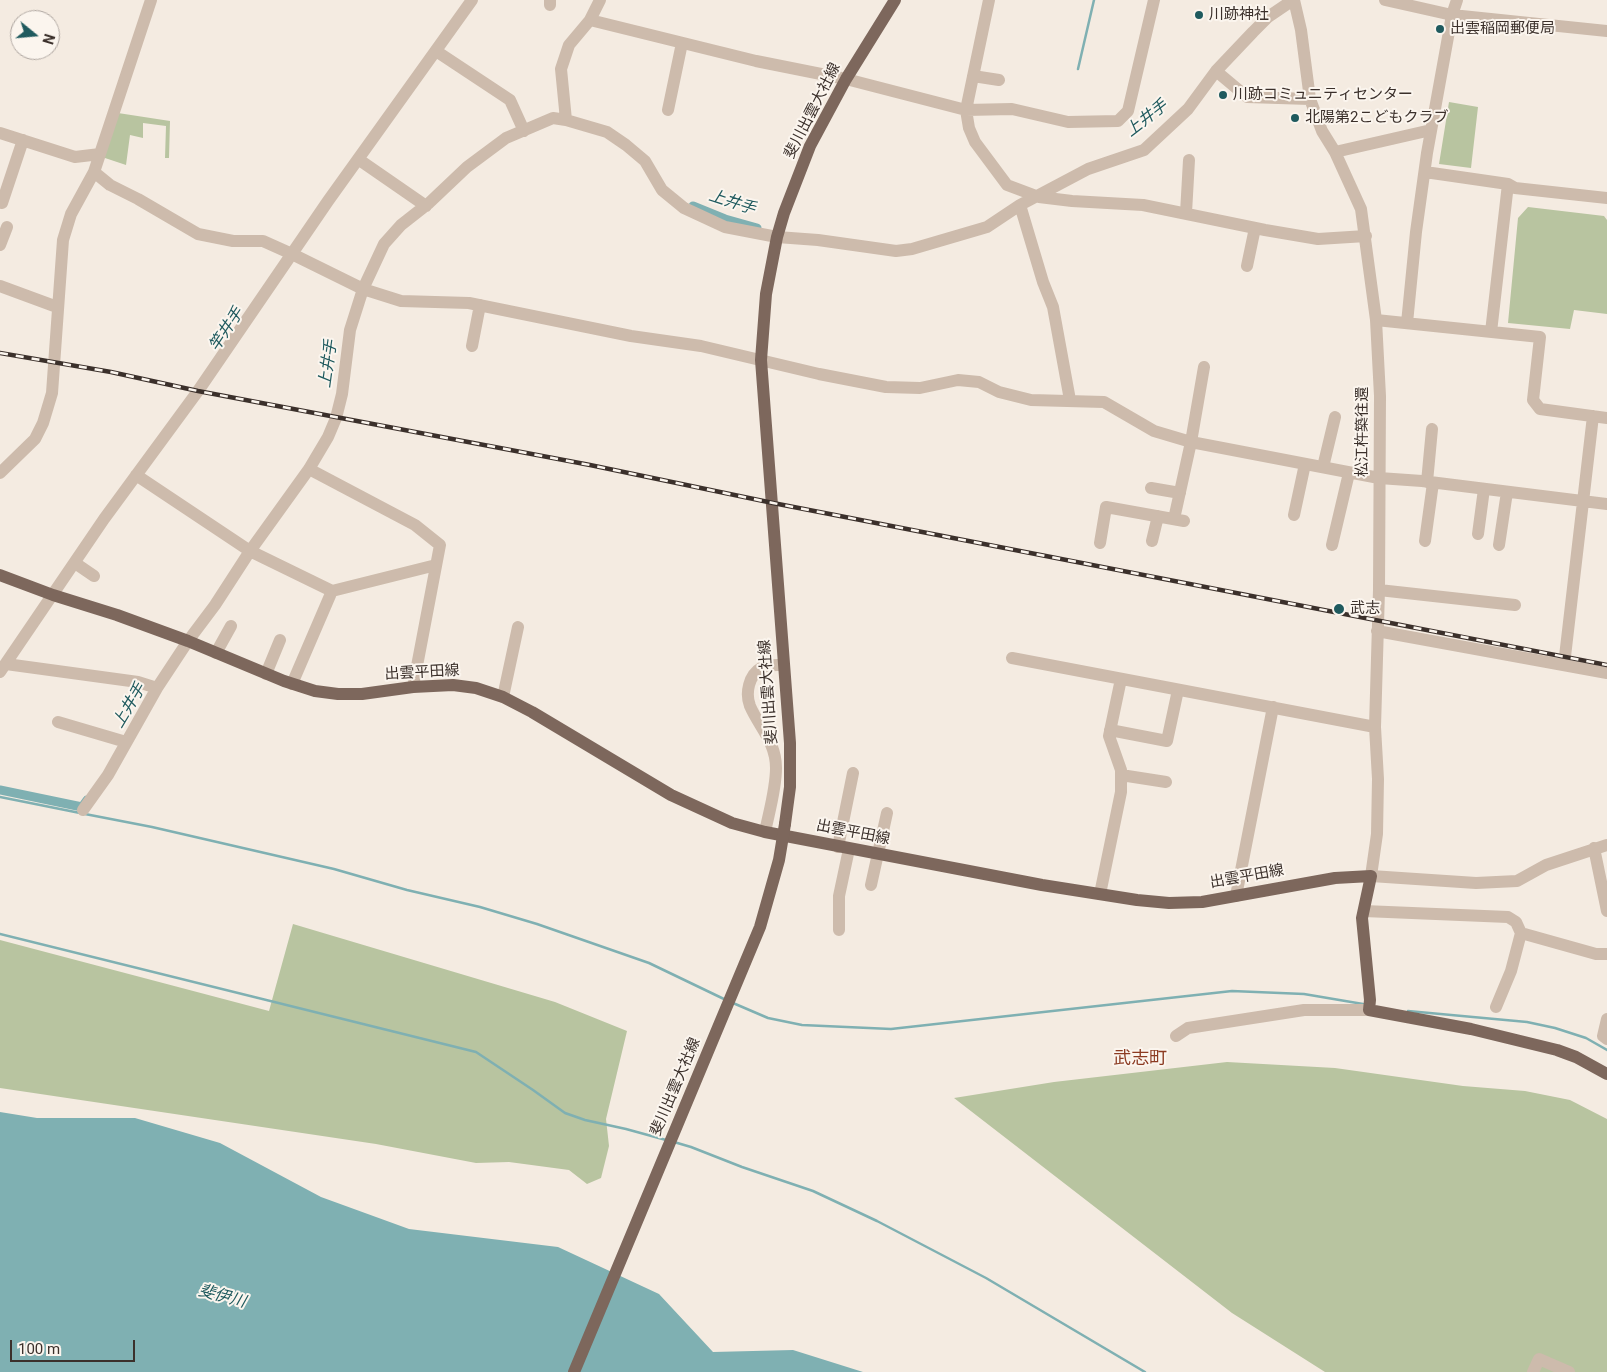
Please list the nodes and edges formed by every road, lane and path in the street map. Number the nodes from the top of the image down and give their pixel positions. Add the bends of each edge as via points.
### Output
1 (151, 0) edge
2 (472, 0) edge
3 (600, 0) edge
4 (895, 0) edge
5 (990, 0) edge
6 (1154, 0) edge
7 (1293, 0) edge
8 (1385, 0) edge
9 (1457, 0) edge
10 (1452, 15) junction
11 (590, 20) junction
12 (1607, 31) edge
13 (682, 43) junction
14 (436, 51) junction
15 (1216, 71) junction
16 (973, 76) junction
17 (846, 79) junction
18 (999, 80) dead end
19 (1310, 99) junction
20 (668, 110) dead end
21 (966, 110) junction
22 (566, 120) junction
23 (1431, 130) junction
24 (524, 131) junction
25 (0, 133) edge
26 (23, 140) junction
27 (1335, 152) junction
28 (100, 154) junction
29 (358, 160) junction
30 (1189, 160) dead end
31 (94, 172) junction
32 (1425, 172) junction
33 (1508, 184) junction
34 (1039, 197) junction
35 (1607, 198) edge
36 (2, 203) dead end
37 (1020, 205) junction
38 (426, 206) junction
39 (1186, 213) junction
40 (7, 227) dead end
41 (1255, 228) junction
42 (1366, 236) junction
43 (777, 238) junction
44 (0, 245) edge
45 (292, 254) junction
46 (1248, 266) dead end
47 (0, 286) edge
48 (363, 289) junction
49 (480, 305) junction
50 (57, 307) junction
51 (1376, 320) junction
52 (1407, 323) junction
53 (1491, 332) junction
54 (472, 346) dead end
55 (761, 360) junction
56 (1204, 367) dead end
57 (1070, 400) junction
58 (1593, 416) junction
59 (1335, 417) dead end
60 (1607, 418) edge
61 (1432, 428) dead end
62 (1191, 442) junction
63 (1305, 464) junction
64 (1323, 467) junction
65 (308, 469) junction
66 (1349, 473) junction
67 (0, 474) edge
68 (136, 475) junction
69 (1379, 478) junction
70 (1430, 482) junction
71 (1151, 488) dead end
72 (1484, 489) junction
73 (1180, 492) junction
74 (1507, 492) junction
75 (1582, 501) junction
76 (1607, 504) edge
77 (1294, 515) dead end
78 (1158, 516) junction
79 (1478, 534) dead end
80 (1425, 540) dead end
81 (1152, 541) dead end
82 (1100, 543) dead end
83 (1332, 545) dead end
84 (1499, 545) dead end
85 (250, 552) junction
86 (75, 563) junction
87 (436, 565) junction
88 (0, 575) edge
89 (94, 576) dead end
90 (1379, 590) junction
91 (332, 591) junction
92 (53, 595) junction
93 (1515, 605) dead end
94 (231, 626) dead end
95 (518, 628) dead end
96 (1377, 631) junction
97 (280, 640) dead end
98 (188, 641) junction
99 (216, 653) junction
100 (1012, 658) dead end
101 (783, 665) junction
102 (1564, 665) junction
103 (3, 668) edge
104 (1607, 673) edge
105 (266, 674) junction
106 (1121, 679) junction
107 (292, 684) junction
108 (413, 687) junction
109 (157, 688) junction
110 (1178, 690) junction
111 (503, 697) junction
112 (1274, 707) junction
113 (58, 722) dead end
114 (1375, 727) junction
115 (1110, 730) junction
116 (126, 742) junction
117 (853, 773) dead end
118 (1121, 775) junction
119 (1166, 782) dead end
120 (83, 810) dead end
121 (887, 813) dead end
122 (765, 832) junction
123 (1601, 847) edge
124 (844, 848) junction
125 (878, 854) junction
126 (1371, 876) junction
127 (871, 885) dead end
128 (1100, 894) junction
129 (1236, 896) junction
130 (1364, 911) junction
131 (1607, 911) edge
132 (839, 930) dead end
133 (1521, 933) junction
134 (1607, 954) edge
135 (1370, 1005) junction
136 (1496, 1007) dead end
137 (1607, 1019) edge
138 (1176, 1036) dead end
139 (1607, 1039) edge
140 (1607, 1074) edge
141 (574, 1372) edge
142 (1533, 1372) edge
143 (1569, 1372) edge

1 - 28 street
2 - 14 street
3 - 11 street
4 - 17 main road, 斐川出雲大社線
5 - 16 street
6 - 21 street via 1128,111 1118,121 1068,122 1012,109
7 - 15 street via 1268,17
7 - 19 street, 松江杵築往還 via 1302,30
8 - 10 street
9 - 10 street
10 - 12 street
10 - 23 street
11 - 13 street
11 - 22 street via 569,45 561,69
13 - 17 street
13 - 20 street
14 - 24 street via 510,100
14 - 29 street
15 - 19 street via 1247,96
15 - 34 street via 1188,109 1144,150 1088,169
16 - 18 street
16 - 21 street
17 - 21 street
17 - 43 main road, 斐川出雲大社線 via 810,146
19 - 27 street, 松江杵築往還 via 1322,131
21 - 34 street via 975,142 1007,185
22 - 24 street via 553,118
22 - 43 street via 607,132 626,145 645,160 662,190 684,208 725,226
23 - 27 street
23 - 32 street
24 - 38 street via 506,138 467,166
25 - 26 street
26 - 28 street via 75,157
26 - 36 street
27 - 42 street, 松江杵築往還 via 1361,209
28 - 31 street
29 - 38 street
29 - 45 street
30 - 39 street
31 - 45 street via 110,185 198,234 234,241 263,241
31 - 50 street via 71,214 63,240
32 - 33 street
32 - 52 street
33 - 35 street via 1516,188
33 - 53 street
34 - 37 street
34 - 39 street via 1143,205
37 - 43 street via 987,228 912,249 896,251
37 - 57 street via 1053,307
38 - 48 street via 384,244
39 - 41 street
40 - 44 street
41 - 42 street via 1318,239
41 - 46 street
42 - 51 street, 松江杵築往還
43 - 55 main road, 斐川出雲大社線 via 766,294
45 - 48 street
45 - 68 street
47 - 50 street
48 - 49 street via 401,301
48 - 65 street via 350,330 336,418
49 - 54 street
49 - 55 street
50 - 67 street via 52,393 43,423 34,438
51 - 52 street
51 - 69 street, 松江杵築往還 via 1380,396
52 - 53 street
53 - 58 street via 1540,337 1533,400 1540,409
55 - 57 street via 886,387 920,388 958,380 979,382 999,392 1032,400
55 - 101 main road, 斐川出雲大社線
56 - 62 street
57 - 62 street via 1104,402 1154,431
58 - 60 street
58 - 75 street
59 - 64 street
61 - 70 street
62 - 63 street
62 - 73 street
63 - 64 street
63 - 77 street
64 - 66 street
65 - 85 street
65 - 87 street via 415,525 440,545
66 - 69 street
66 - 83 street
68 - 85 street
68 - 86 street
69 - 70 street
69 - 90 street, 松江杵築往還
70 - 72 street
70 - 80 street
71 - 73 street
72 - 74 street
72 - 79 street
73 - 78 street via 1179,520
74 - 75 street
74 - 84 street
75 - 76 street
75 - 102 street
78 - 81 street
78 - 82 street via 1106,508
85 - 91 street
85 - 98 street
86 - 89 street
86 - 92 street
87 - 91 street
87 - 108 street
88 - 92 main road, 出雲平田線
90 - 93 street
90 - 96 street, 松江杵築往還
91 - 107 street
92 - 98 main road, 出雲平田線
92 - 103 street
94 - 99 street
95 - 111 street
96 - 102 street
96 - 114 street, 松江杵築往還
97 - 105 street
98 - 99 main road, 出雲平田線
98 - 109 street
99 - 105 main road, 出雲平田線
100 - 106 street
101 - 122 street via 760,668 748,685 750,706 773,749 776,768
101 - 141 main road, 斐川出雲大社線, bridge via 790,743 790,787 779,860 760,927
102 - 104 street
103 - 109 street via 138,682
105 - 107 main road, 出雲平田線
106 - 110 street
106 - 115 street
107 - 108 main road, 出雲平田線 via 338,694
108 - 111 main road, 出雲平田線 via 453,685
109 - 116 street
110 - 112 street
110 - 115 street via 1167,741
111 - 122 main road, 出雲平田線 via 671,795 725,820
112 - 114 street
112 - 129 street
113 - 116 street
114 - 126 street, 松江杵築往還 via 1377,834
115 - 118 street
116 - 120 street
117 - 124 street
118 - 119 street
118 - 128 street via 1122,792
121 - 125 street
122 - 124 main road, 出雲平田線
123 - 126 street via 1546,866 1517,881 1476,883
123 - 131 street
124 - 125 main road, 出雲平田線
124 - 132 street
125 - 127 street
125 - 128 main road, 出雲平田線
126 - 129 main road, 出雲平田線 via 1335,878
126 - 130 main road
128 - 129 main road, 出雲平田線 via 1169,903
130 - 133 street via 1508,917 1516,922
130 - 135 main road
133 - 134 street via 1596,954
133 - 136 street via 1512,971
135 - 138 street via 1304,1010 1188,1028
135 - 140 main road via 1557,1050
137 - 139 street via 1603,1036
142 - 143 street via 1539,1359

